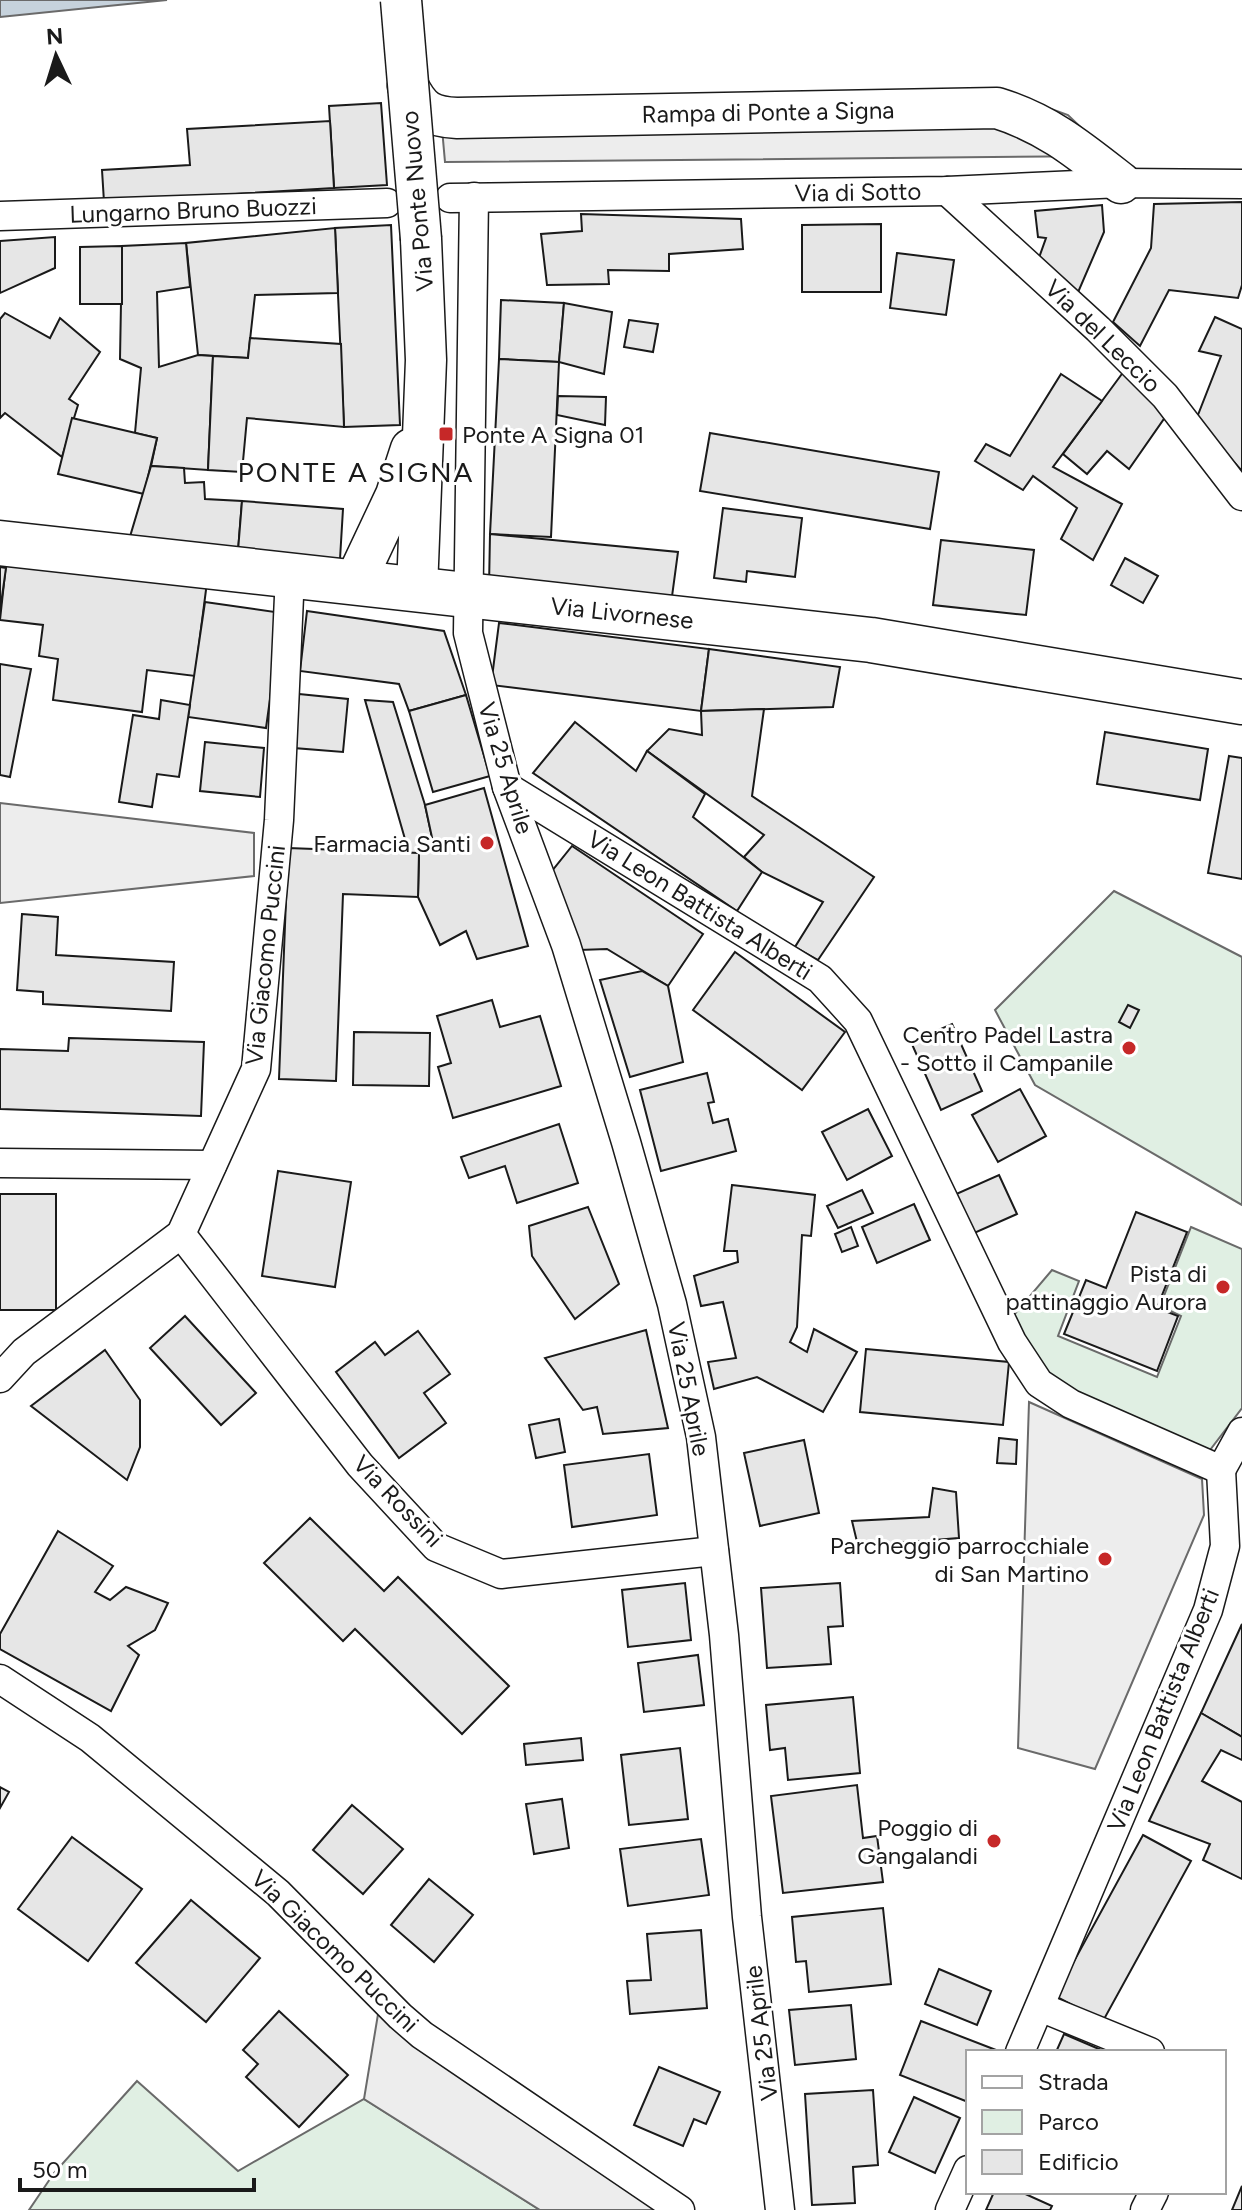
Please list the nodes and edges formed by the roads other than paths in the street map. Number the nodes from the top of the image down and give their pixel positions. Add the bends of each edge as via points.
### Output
1 (401, 0) edge
2 (408, 86) junction
3 (1121, 183) junction
4 (1242, 184) edge
5 (947, 191) junction
6 (462, 198) joint
7 (387, 203) dead end
8 (0, 216) edge
9 (425, 403) junction
10 (1242, 496) edge
11 (0, 543) edge
12 (290, 574) junction
13 (355, 582) junction
14 (417, 589) junction
15 (470, 595) junction
16 (1242, 702) edge
17 (507, 787) junction
18 (0, 1163) edge
19 (212, 1165) junction
20 (181, 1234) junction
21 (0, 1378) edge
22 (1242, 1432) edge
23 (1221, 1470) junction
24 (714, 1551) junction
25 (0, 1679) edge
26 (1040, 2007) junction
27 (1021, 2050) edge
28 (1145, 2050) edge
29 (966, 2174) edge
30 (680, 2210) edge
31 (780, 2210) edge
32 (950, 2210) edge

1 - 2 main road, Via Ponte Nuovo, bridge
2 - 3 main road, Rampa di Ponte a Signa via 426,112 457,118 997,108 1045,127
2 - 9 main road, Via Ponte Nuovo, bridge via 425,284
3 - 4 street, Via di Sotto
3 - 5 street, Via di Sotto
5 - 6 street, Via di Sotto
5 - 10 street, Via del Leccio via 1165,396
6 - 15 street, Via 25 Aprile
7 - 8 street, Lungarno Bruno Buozzi
9 - 13 main road, Via Ponte Nuovo via 396,495
9 - 14 main road, Via Ponte Nuovo
11 - 12 main road, Via Livornese
12 - 13 main road, Via Livornese
12 - 19 street, Via Giacomo Puccini via 279,820 256,1069
13 - 14 main road, Via Livornese
14 - 15 main road, Via Livornese
15 - 16 main road, Via Livornese via 871,640
15 - 17 street, Via 25 Aprile via 468,633
17 - 23 street, Via Leon Battista Alberti via 820,979 858,1021 1012,1342 1039,1383 1071,1404
17 - 24 street, Via 25 Aprile via 566,945 672,1304 701,1437
18 - 19 street
19 - 20 street, Via Giacomo Puccini
20 - 21 street, Via Giacomo Puccini via 24,1352
20 - 24 street, Via Rossini via 360,1465 436,1547 501,1574
22 - 23 street
23 - 26 street, Via Leon Battista Alberti via 1225,1546 1208,1610
24 - 31 street, Via 25 Aprile
25 - 30 street, Via Giacomo Puccini via 90,1738 278,1893 400,2016
26 - 27 street, Via Leon Battista Alberti
26 - 28 street
29 - 32 street

